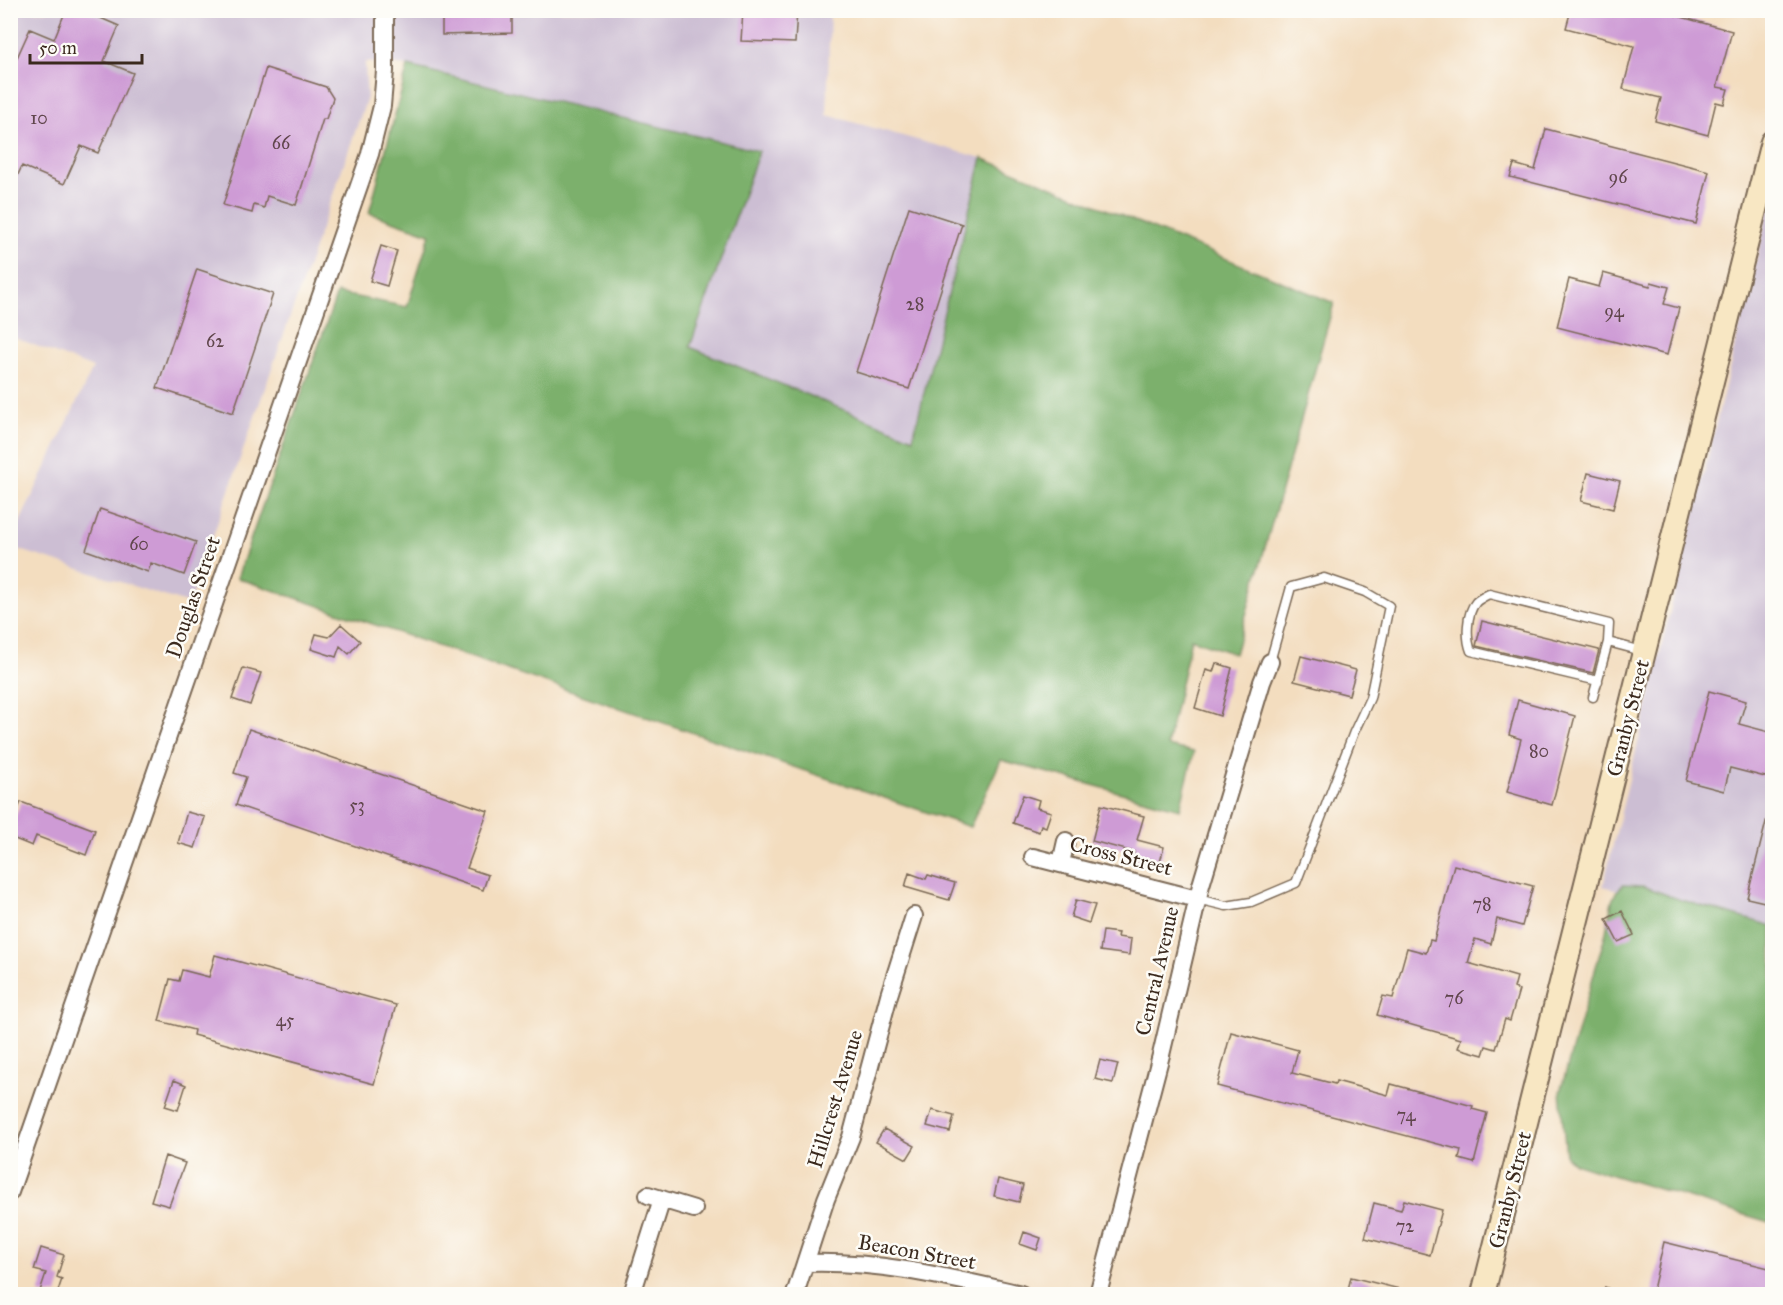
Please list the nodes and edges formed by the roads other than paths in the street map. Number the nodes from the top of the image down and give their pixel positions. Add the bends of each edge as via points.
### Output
1 (385, 10) edge
2 (1773, 142) edge
3 (1608, 642) junction
4 (1645, 652) junction
5 (1270, 662) joint
6 (1598, 681) junction
7 (1593, 697) dead end
8 (1066, 840) dead end
9 (1033, 857) dead end
10 (1061, 863) junction
11 (1197, 899) junction
12 (914, 916) dead end
13 (10, 1192) edge
14 (694, 1209) dead end
15 (806, 1263) junction
16 (955, 1287) edge
17 (632, 1294) edge
18 (795, 1294) edge
19 (1021, 1294) edge
20 (1098, 1294) edge
21 (1483, 1294) edge

1 - 13 street, Douglas Street via 382,106 370,154
2 - 4 main road, Granby Street
3 - 4 lane
3 - 6 lane
3 - 6 lane via 1609,624 1489,594 1475,603 1468,623 1466,640 1471,651
4 - 21 main road, Granby Street
5 - 11 street, Central Avenue
5 - 11 lane via 1291,587 1324,578 1365,592 1389,606 1370,698 1296,883 1251,902 1226,906
6 - 7 lane
8 - 10 street
9 - 10 street, Cross Street
10 - 11 street, Cross Street
11 - 20 street, Central Avenue
12 - 15 street, Hillcrest Avenue via 851,1137
14 - 17 street via 655,1197
15 - 16 street, Beacon Street via 856,1263
15 - 18 street, Hillcrest Avenue
16 - 19 street, Beacon Street

